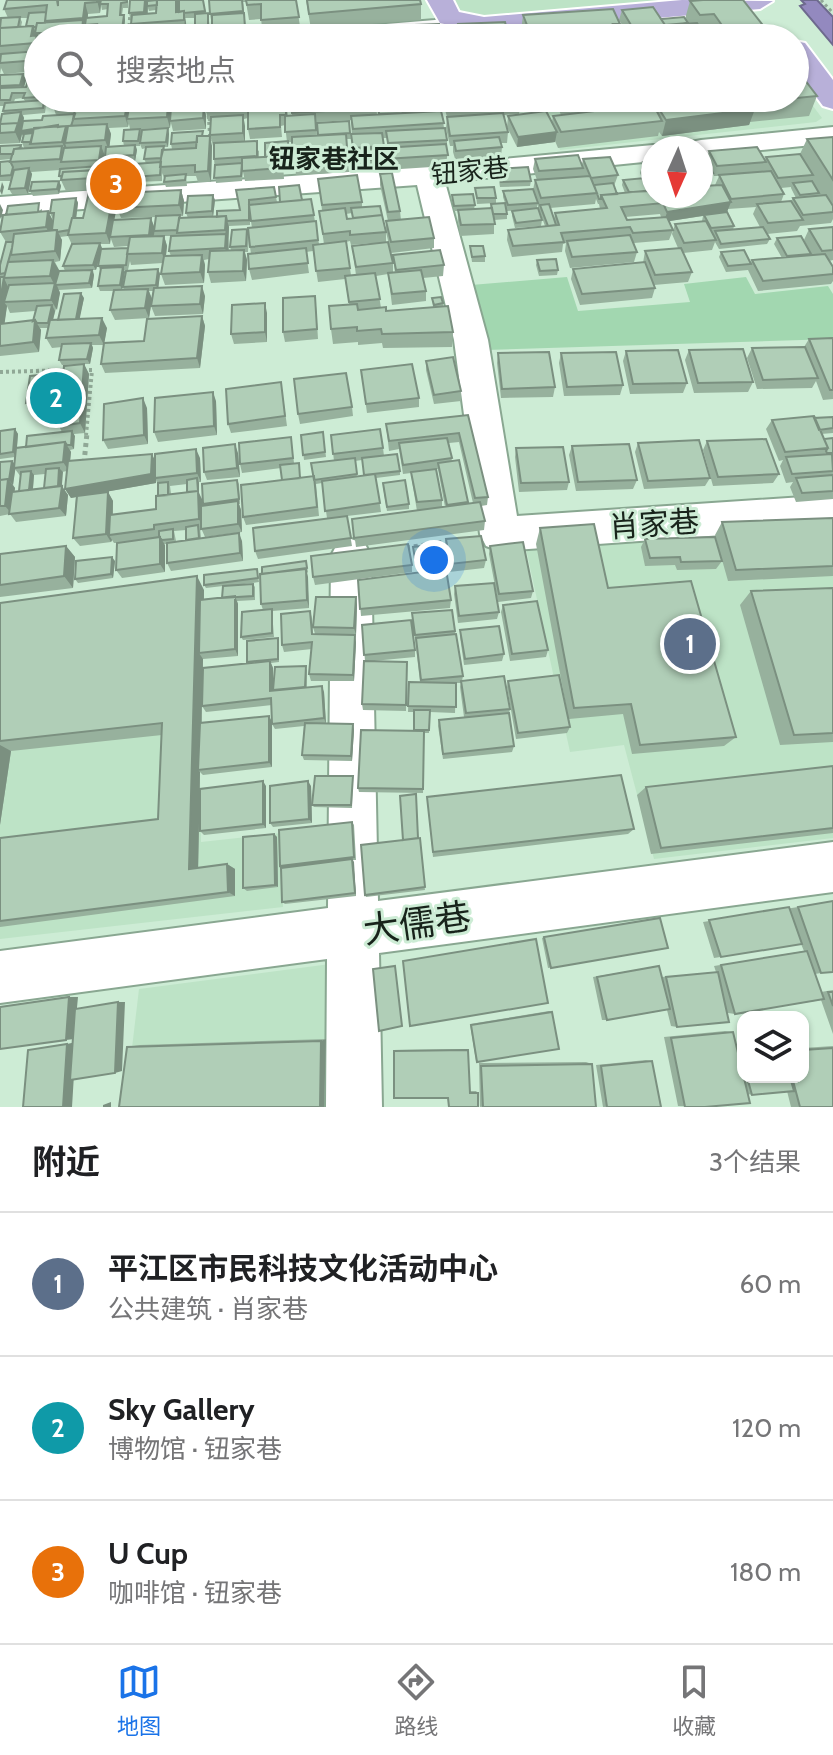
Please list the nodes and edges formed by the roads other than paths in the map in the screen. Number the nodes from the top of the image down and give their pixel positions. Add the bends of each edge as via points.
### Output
1 (759, 1) edge
2 (446, 10) edge
3 (776, 24) edge
4 (809, 68) edge
5 (832, 98) edge
6 (833, 135) edge
7 (713, 147) edge
8 (641, 154) edge
9 (429, 175) junction
10 (0, 206) edge
11 (833, 511) edge
12 (351, 556) edge
13 (833, 867) edge
14 (352, 932) junction
15 (0, 977) edge
16 (354, 1107) edge

1 - 2 main road via 503,24
1 - 3 main road
4 - 5 main road
6 - 7 street
8 - 9 street, 钮家巷
9 - 10 street, 钮家巷
9 - 11 street, 肖家巷 via 471,340 500,534
12 - 14 street
13 - 14 street, 大儒巷
14 - 15 street, 大儒巷
14 - 16 street

